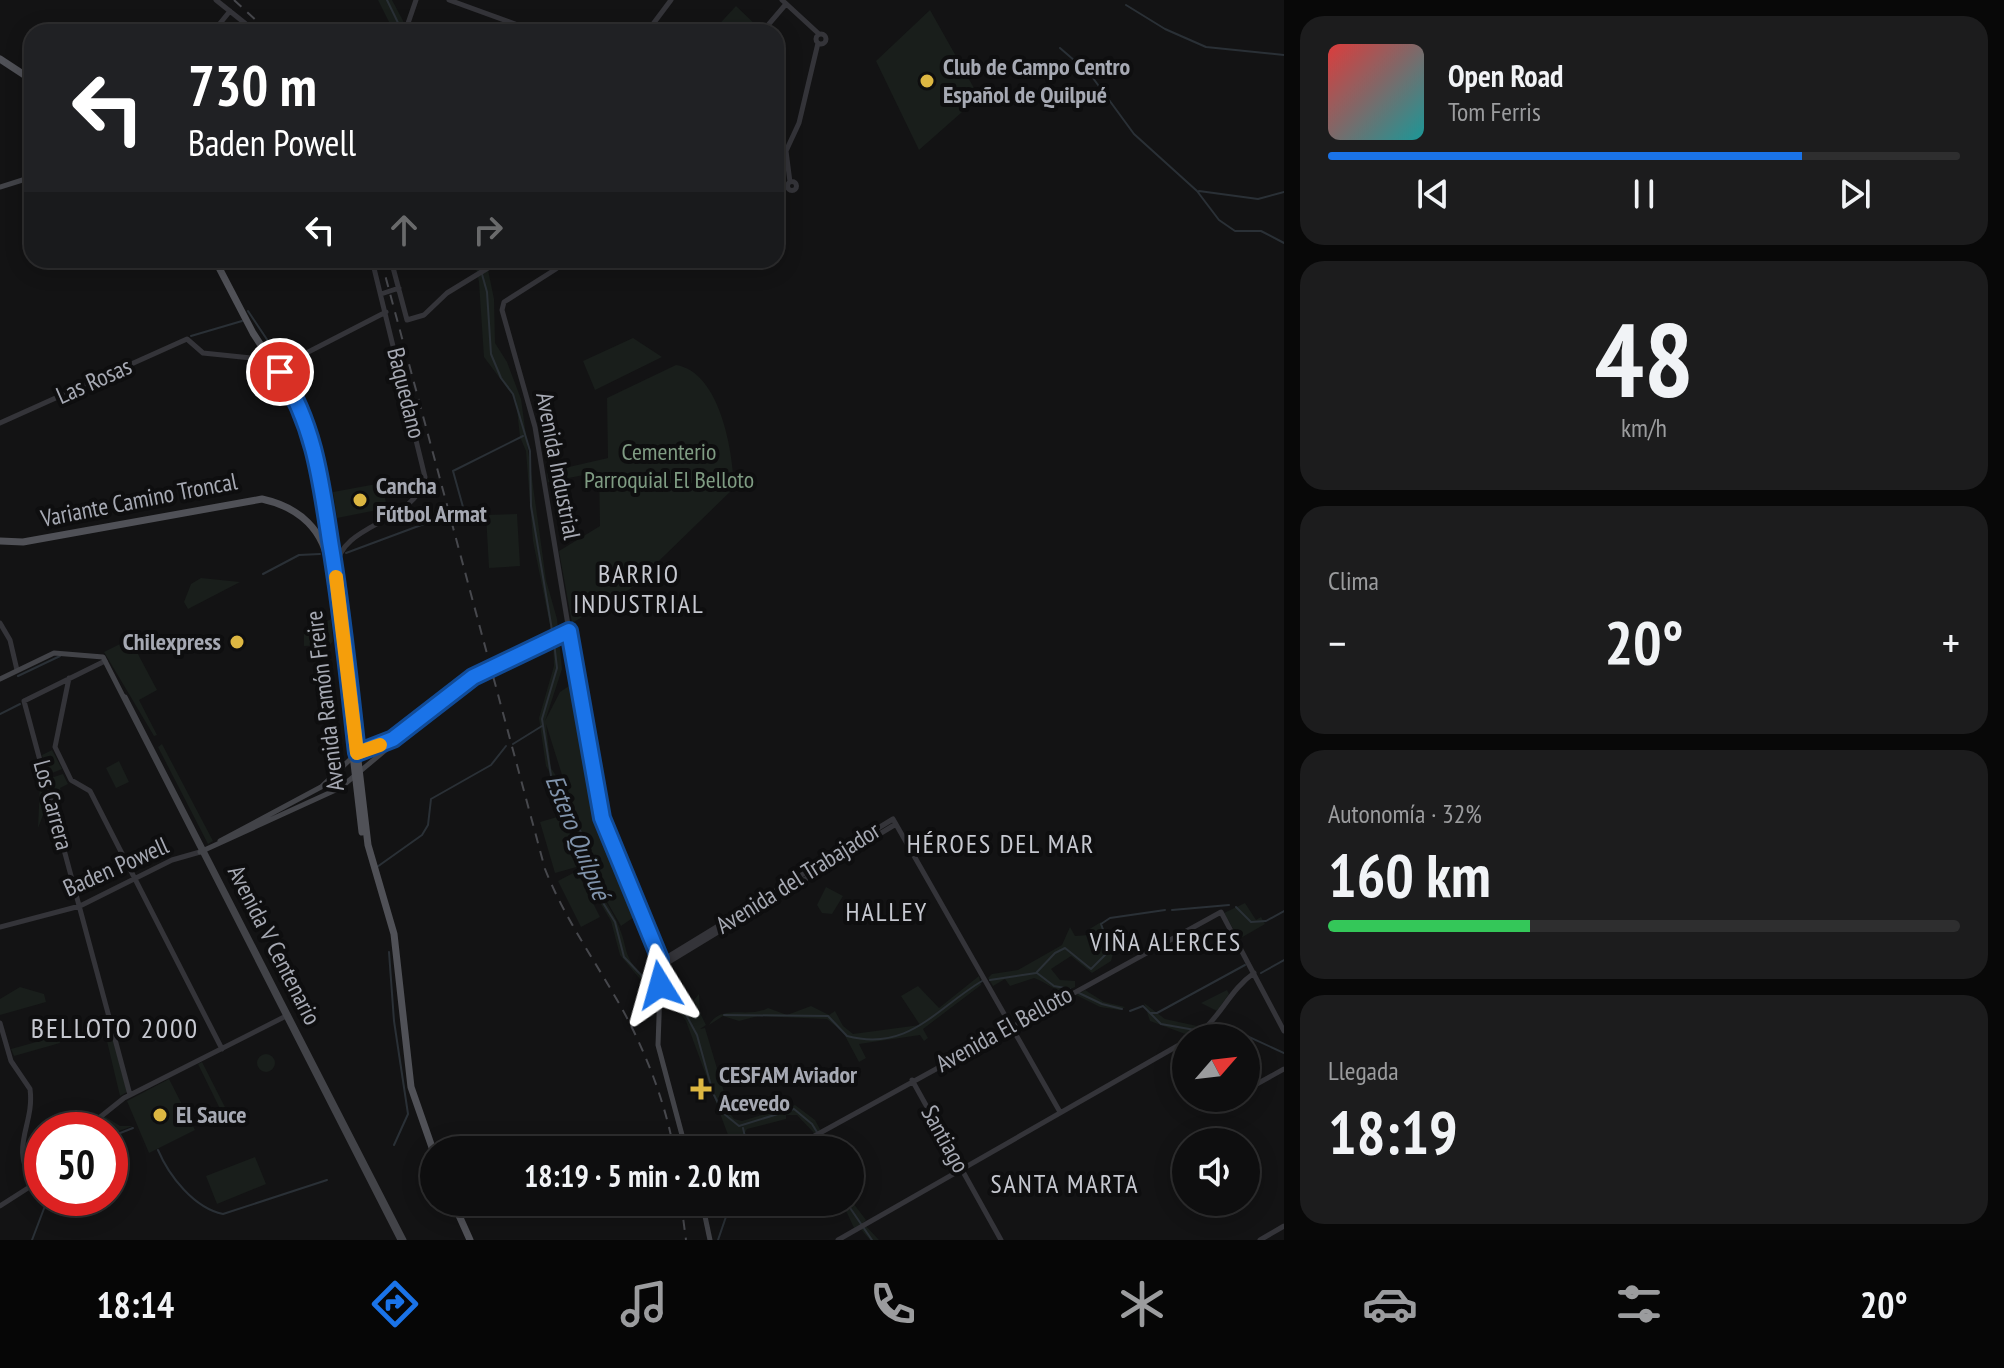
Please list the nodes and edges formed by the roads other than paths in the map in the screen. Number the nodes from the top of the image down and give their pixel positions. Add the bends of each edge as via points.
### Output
1 (216, 0) edge
2 (416, 0) edge
3 (449, 0) edge
4 (671, 0) edge
5 (784, 2) edge
6 (230, 11) junction
7 (219, 24) edge
8 (246, 24) edge
9 (407, 24) edge
10 (515, 24) edge
11 (653, 24) edge
12 (768, 24) edge
13 (0, 59) edge
14 (24, 75) edge
15 (24, 180) edge
16 (790, 182) dead end
17 (0, 187) edge
18 (219, 268) edge
19 (374, 268) edge
20 (393, 268) edge
21 (488, 268) edge
22 (555, 268) edge
23 (399, 288) junction
24 (381, 294) junction
25 (386, 312) junction
26 (274, 365) junction
27 (0, 423) edge
28 (298, 512) junction
29 (330, 536) junction
30 (0, 541) edge
31 (334, 583) junction
32 (0, 623) edge
33 (565, 633) junction
34 (104, 659) junction
35 (17, 670) junction
36 (69, 678) junction
37 (0, 679) edge
38 (393, 739) junction
39 (354, 755) junction
40 (356, 776) junction
41 (328, 781) junction
42 (319, 797) junction
43 (281, 811) junction
44 (866, 839) junction
45 (204, 851) junction
46 (368, 862) junction
47 (375, 870) junction
48 (135, 878) junction
49 (80, 906) junction
50 (0, 927) edge
51 (395, 948) junction
52 (661, 964) junction
53 (1254, 973) junction
54 (287, 1016) junction
55 (0, 1023) edge
56 (1212, 1024) edge
57 (1011, 1025) junction
58 (1284, 1031) edge
59 (222, 1049) junction
60 (1172, 1049) edge
61 (1284, 1069) edge
62 (912, 1080) junction
63 (1260, 1082) edge
64 (130, 1095) junction
65 (27, 1112) edge
66 (108, 1112) edge
67 (1060, 1112) junction
68 (24, 1134) edge
69 (429, 1136) edge
70 (682, 1136) edge
71 (813, 1136) edge
72 (24, 1160) edge
73 (962, 1171) junction
74 (24, 1190) edge
75 (0, 1206) edge
76 (459, 1216) edge
77 (705, 1216) edge
78 (1284, 1226) edge
79 (468, 1239) edge
80 (402, 1240) edge
81 (710, 1240) edge
82 (838, 1240) edge
83 (1001, 1240) edge
84 (1260, 1240) edge

1 - 6 street
2 - 9 street
3 - 10 street
4 - 11 street
5 - 12 street
5 - 16 street via 826,39 818,43 799,123 786,151
6 - 7 street
6 - 8 street
13 - 14 main road
15 - 17 main road
18 - 26 main road, Avenida Ramón Freire
19 - 24 street, Baquedano
20 - 23 street
21 - 23 street via 447,293 424,315 407,320
22 - 33 street, Avenida Industrial via 502,306 535,427
23 - 24 street
24 - 25 street, Baquedano
25 - 26 street via 287,364
25 - 31 street, Baquedano via 425,482 411,503 345,547
26 - 27 street, Las Rosas via 203,353 187,339
26 - 29 main road, Avenida Ramón Freire via 310,434
28 - 29 main road, Variante Camino Troncal
28 - 30 main road, Variante Camino Troncal via 254,499 23,542
28 - 31 main road via 323,543
29 - 31 main road, Avenida Ramón Freire
31 - 39 main road, Avenida Ramón Freire
32 - 35 street
33 - 38 main road, Baden Powell via 473,677
33 - 52 main road, Avenida Industrial via 605,829
34 - 35 main road via 54,653
34 - 36 street
34 - 45 main road, Avenida V Centenario
35 - 37 main road
36 - 48 street via 55,749 71,780 90,791
36 - 49 street, Los Carrera via 24,701
38 - 39 main road, Baden Powell
38 - 40 main road, Baden Powell
39 - 40 main road, Avenida Ramón Freire
39 - 41 main road, Baden Powell
40 - 42 main road, Baden Powell
40 - 46 main road, Avenida Ramón Freire
40 - 47 main road, Avenida Ramón Freire
41 - 42 main road
41 - 43 main road, Baden Powell
42 - 43 main road, Baden Powell
43 - 45 main road, Baden Powell
43 - 45 main road, Baden Powell via 261,826
44 - 52 street, Avenida del Trabajador
44 - 52 street, Avenida del Trabajador via 669,964
44 - 57 street, Avenida del Trabajador via 894,822
45 - 48 street, Baden Powell
45 - 54 main road, Avenida V Centenario
46 - 47 main road
46 - 51 main road, Avenida Ramón Freire
47 - 51 main road, Avenida Ramón Freire via 390,912
48 - 49 street, Baden Powell
48 - 59 street
49 - 50 street, Baden Powell
49 - 64 street, Los Carrera
51 - 69 main road, Avenida Ramón Freire via 408,1071
52 - 70 main road via 658,1045
53 - 56 street via 1238,985
53 - 57 street, Avenida El Belloto via 1221,912
53 - 58 street
54 - 59 street
54 - 80 main road, Avenida V Centenario
55 - 65 street via 11,1061 30,1089
57 - 62 street, Avenida El Belloto
57 - 67 street
59 - 64 street
60 - 67 street
61 - 63 street
62 - 71 street, Avenida El Belloto
62 - 73 street, Santiago
64 - 66 street
67 - 73 street
68 - 72 street
73 - 82 street
73 - 83 street, Santiago
74 - 75 street
76 - 79 main road
77 - 81 main road
78 - 84 street

